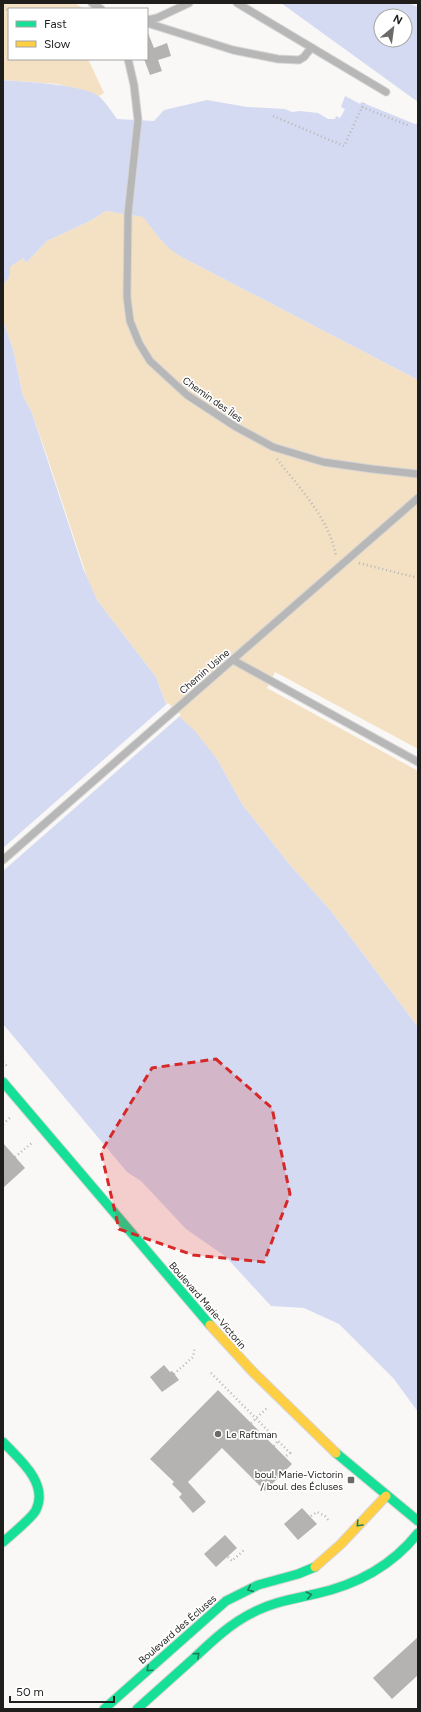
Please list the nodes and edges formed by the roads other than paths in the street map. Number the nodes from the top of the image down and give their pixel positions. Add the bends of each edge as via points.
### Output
1 (189, 3) edge
2 (237, 3) edge
3 (148, 22) edge
4 (148, 22) edge
5 (311, 48) junction
6 (128, 60) edge
7 (386, 92) dead end
8 (418, 474) edge
9 (418, 498) edge
10 (233, 660) junction
11 (418, 762) edge
12 (3, 860) edge
13 (3, 1082) edge
14 (3, 1442) edge
15 (386, 1496) junction
16 (418, 1521) edge
17 (418, 1533) edge
18 (3, 1542) edge
19 (104, 1709) edge
20 (137, 1709) edge

1 - 3 lane
2 - 5 lane
4 - 5 lane via 233,50 283,60 299,60
5 - 7 lane
6 - 8 lane, Chemin des Îles via 138,120 128,214 127,297 130,321 138,343 146,355 187,395 236,427 273,447 323,462
9 - 10 lane, Chemin Usine
10 - 11 lane
10 - 12 lane, Chemin Usine
13 - 15 street, Boulevard Marie-Victorin via 256,1375 308,1427
14 - 18 street via 34,1477 39,1485 40,1499 32,1517
15 - 16 street, Boulevard Marie-Victorin
15 -> 19 street, Boulevard des Écluses via 341,1544 314,1567 258,1585 226,1601
20 -> 17 street via 216,1639 251,1613 278,1602 334,1589 359,1580 384,1565

